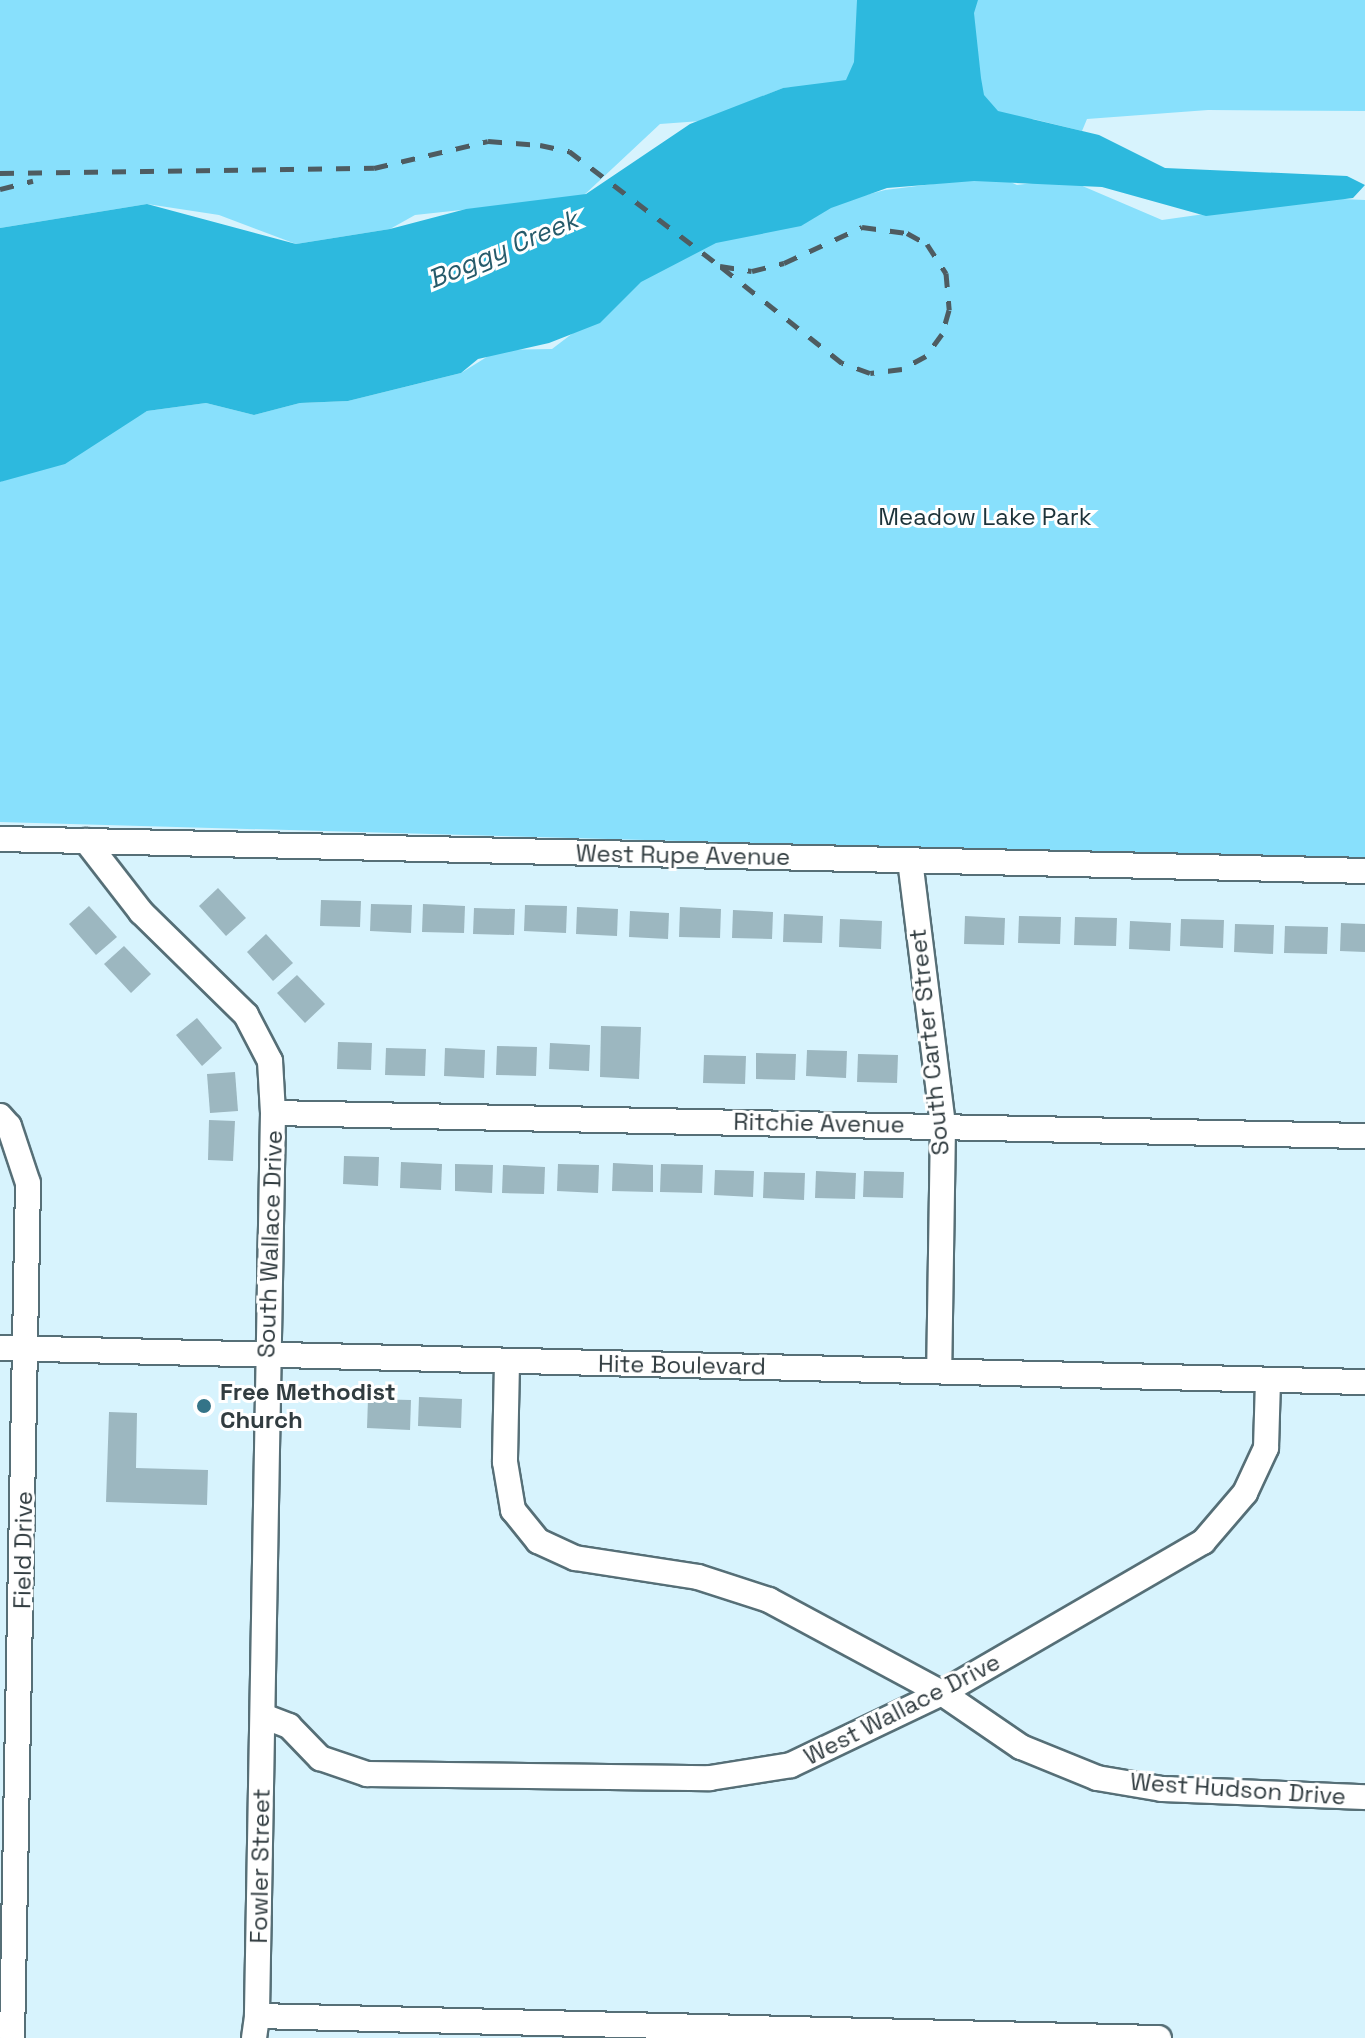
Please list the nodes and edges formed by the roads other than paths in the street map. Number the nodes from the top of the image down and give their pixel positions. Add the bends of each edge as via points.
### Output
1 (0, 839) edge
2 (86, 841) junction
3 (910, 860) junction
4 (1365, 871) edge
5 (273, 1113) junction
6 (0, 1116) edge
7 (943, 1126) junction
8 (1365, 1136) edge
9 (0, 1348) edge
10 (27, 1349) junction
11 (266, 1353) junction
12 (507, 1363) junction
13 (939, 1369) junction
14 (1268, 1380) junction
15 (1365, 1382) edge
16 (942, 1693) junction
17 (263, 1716) junction
18 (1365, 1797) edge
19 (256, 2027) edge
20 (12, 2038) edge
21 (1159, 2038) edge

1 - 2 street, West Rupe Avenue
2 - 3 street, West Rupe Avenue
2 - 5 street, South Wallace Drive via 141,912 246,1015 270,1061
3 - 4 street, West Rupe Avenue
3 - 7 street, South Carter Street
5 - 7 street, Ritchie Avenue
5 - 11 street, South Wallace Drive
6 - 10 street, Field Drive via 9,1126 28,1183
7 - 8 street, Ritchie Avenue
7 - 13 street, South Carter Street
9 - 10 street, Hite Boulevard
10 - 11 street, Hite Boulevard
10 - 20 street, Field Drive
11 - 12 street, Hite Boulevard
11 - 17 street, South Wallace Drive
12 - 13 street, Hite Boulevard
12 - 16 street, West Hudson Drive via 505,1462 513,1510 538,1541 575,1558 698,1577 769,1600
13 - 14 street, Hite Boulevard
14 - 15 street, Hite Boulevard
14 - 16 street, West Wallace Drive via 1266,1448 1245,1493 1203,1542
16 - 17 street, West Wallace Drive via 791,1765 710,1778 367,1774 320,1758 289,1726
16 - 18 street, West Hudson Drive via 1021,1747 1097,1778 1162,1789
17 - 19 street, Fowler Street
19 - 21 street

